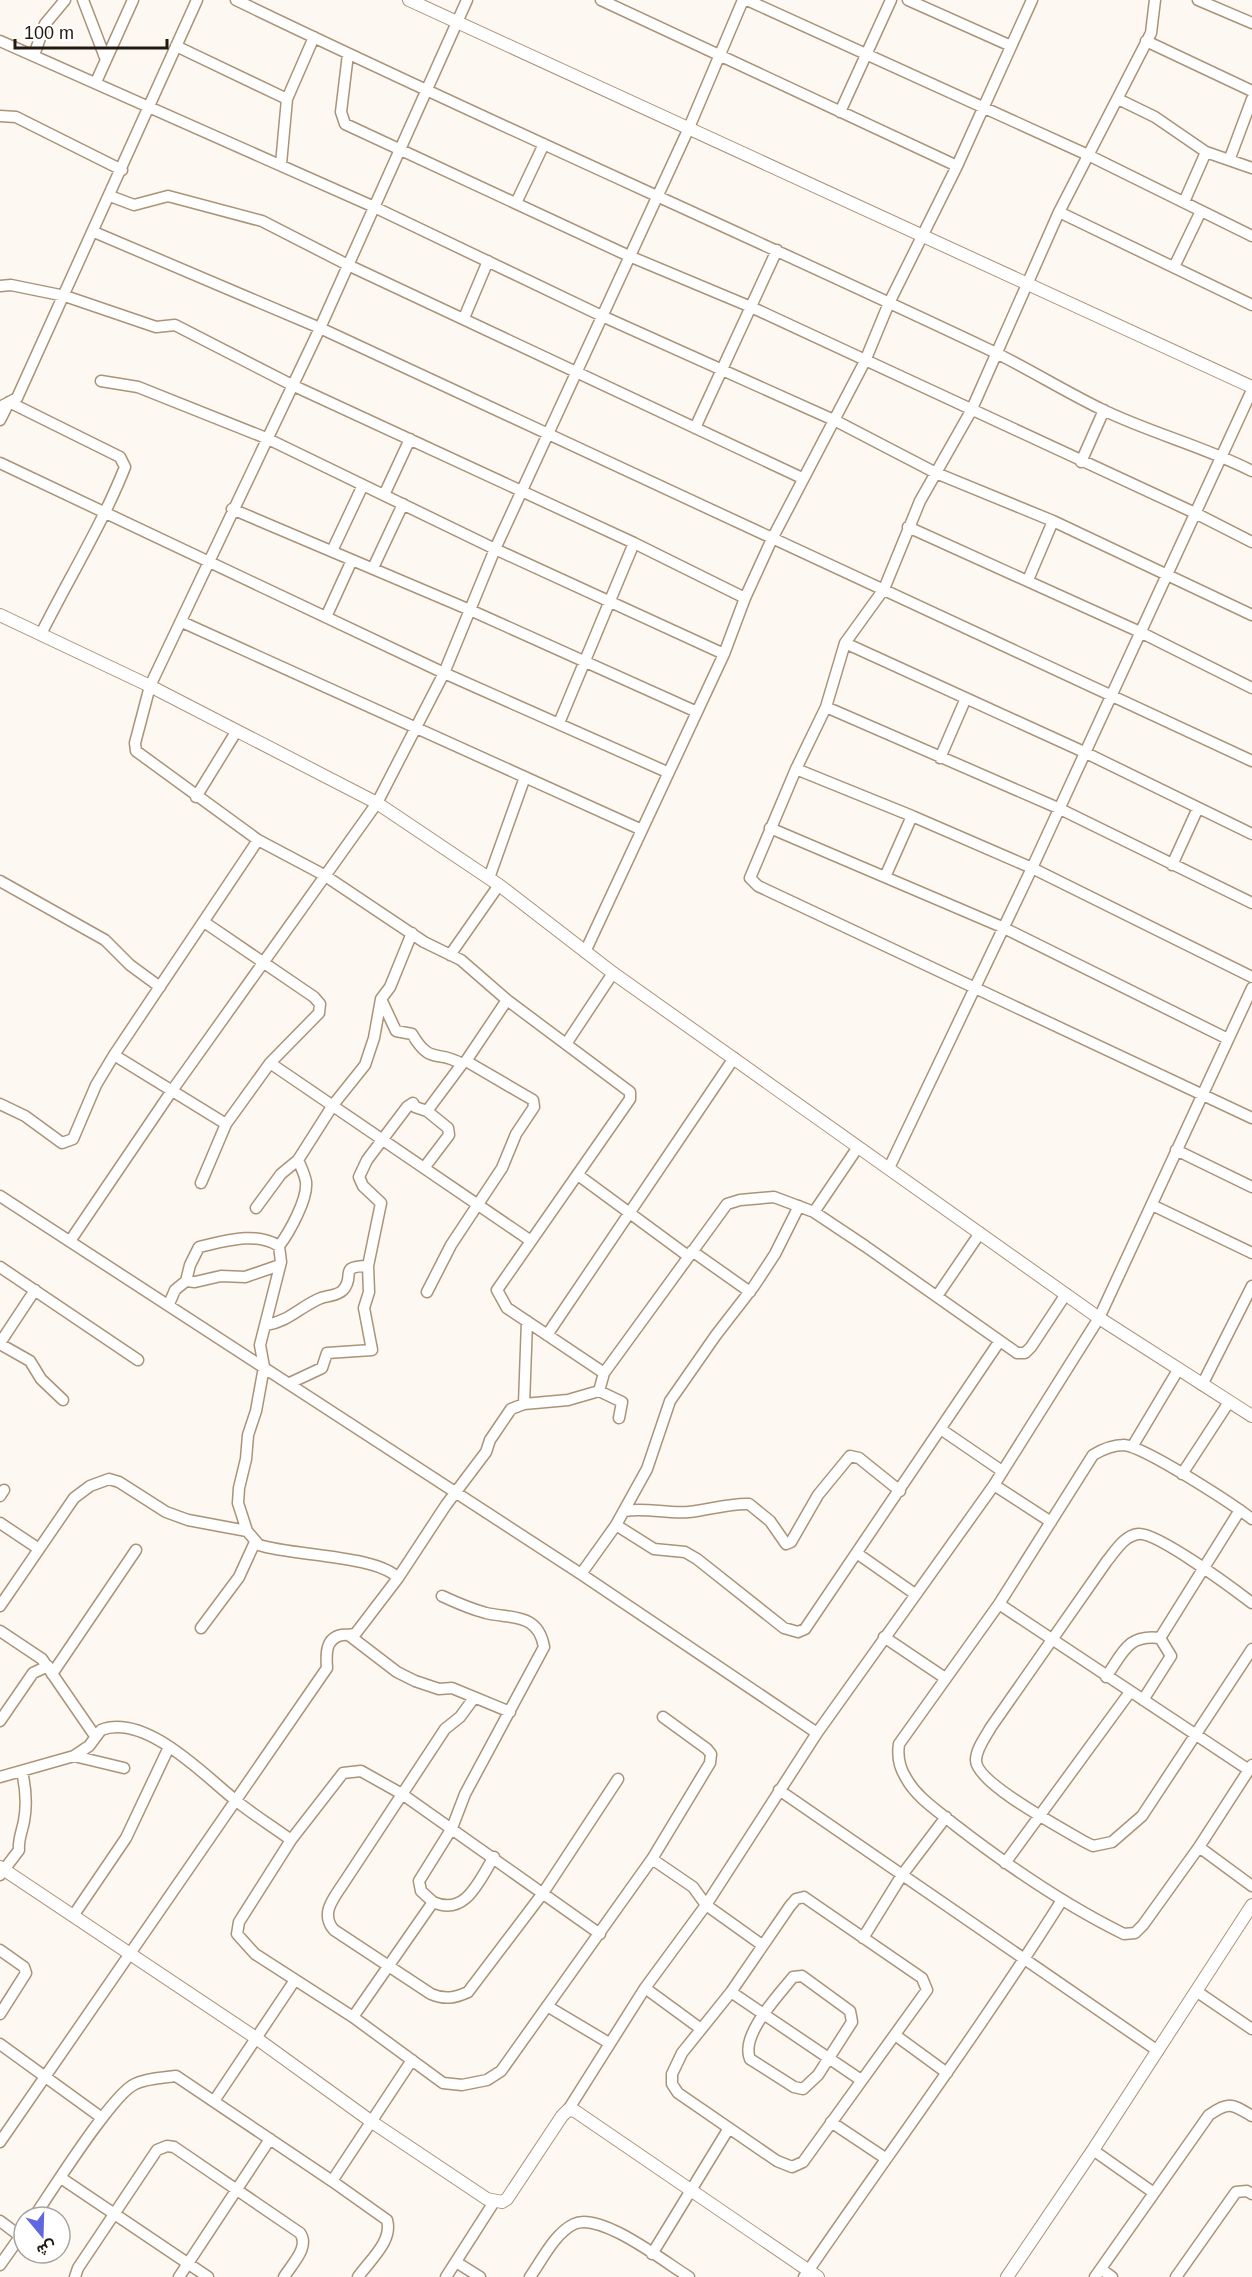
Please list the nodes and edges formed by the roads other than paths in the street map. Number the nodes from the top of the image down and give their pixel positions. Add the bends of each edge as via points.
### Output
1 (65, 0) edge
2 (83, 0) edge
3 (133, 0) edge
4 (197, 0) edge
5 (236, 0) edge
6 (409, 0) edge
7 (466, 0) edge
8 (745, 0) edge
9 (891, 0) edge
10 (908, 0) edge
11 (1032, 0) edge
12 (1198, 0) edge
13 (608, 1) edge
14 (1157, 1) edge
15 (457, 22) junction
16 (1252, 23) edge
17 (314, 37) junction
18 (0, 41) edge
19 (1146, 41) junction
20 (176, 46) junction
21 (1011, 46) junction
22 (866, 53) junction
23 (348, 54) junction
24 (34, 55) junction
25 (719, 56) junction
26 (106, 60) junction
27 (96, 82) junction
28 (1252, 91) edge
29 (426, 92) junction
30 (287, 99) junction
31 (1118, 99) junction
32 (1252, 99) edge
33 (150, 105) junction
34 (983, 109) junction
35 (840, 112) junction
36 (0, 116) edge
37 (688, 130) junction
38 (544, 144) junction
39 (399, 149) junction
40 (1206, 153) junction
41 (1088, 155) junction
42 (1230, 158) junction
43 (281, 164) junction
44 (957, 166) junction
45 (1252, 168) edge
46 (122, 170) junction
47 (110, 196) junction
48 (657, 196) junction
49 (1184, 202) junction
50 (516, 203) junction
51 (372, 206) junction
52 (1201, 211) junction
53 (1059, 212) junction
54 (94, 232) junction
55 (921, 235) junction
56 (1252, 236) edge
57 (777, 250) junction
58 (629, 255) junction
59 (488, 261) junction
60 (348, 265) junction
61 (1174, 267) junction
62 (1027, 283) junction
63 (0, 286) edge
64 (65, 296) junction
65 (889, 303) junction
66 (1252, 305) edge
67 (751, 307) junction
68 (602, 316) junction
69 (464, 318) junction
70 (320, 328) junction
71 (996, 353) junction
72 (865, 361) junction
73 (721, 369) junction
74 (577, 371) junction
75 (100, 381) dead end
76 (292, 384) junction
77 (1252, 389) edge
78 (5, 405) edge
79 (1104, 410) junction
80 (971, 411) junction
81 (0, 420) edge
82 (836, 421) junction
83 (695, 428) junction
84 (548, 435) junction
85 (266, 438) junction
86 (410, 439) junction
87 (1222, 455) junction
88 (1081, 462) junction
89 (0, 463) edge
90 (1252, 471) edge
91 (936, 473) junction
92 (802, 478) junction
93 (363, 485) junction
94 (522, 491) junction
95 (384, 495) junction
96 (403, 504) junction
97 (232, 509) junction
98 (1195, 513) junction
99 (107, 514) junction
100 (1053, 521) junction
101 (908, 527) junction
102 (772, 539) junction
103 (1252, 542) edge
104 (634, 543) junction
105 (495, 549) junction
106 (332, 551) junction
107 (352, 560) junction
108 (208, 561) junction
109 (373, 568) junction
110 (1167, 574) junction
111 (1028, 580) junction
112 (884, 589) junction
113 (745, 598) junction
114 (609, 601) junction
115 (470, 610) junction
116 (0, 615) edge
117 (1252, 615) edge
118 (326, 617) junction
119 (182, 622) junction
120 (1140, 632) junction
121 (41, 634) junction
122 (845, 643) junction
123 (724, 654) junction
124 (586, 662) junction
125 (444, 673) junction
126 (1252, 675) edge
127 (150, 686) junction
128 (1249, 687) edge
129 (1112, 695) junction
130 (966, 698) junction
131 (826, 707) junction
132 (696, 712) junction
133 (559, 723) junction
134 (417, 726) junction
135 (236, 732) junction
136 (1084, 752) junction
137 (940, 758) junction
138 (1252, 761) edge
139 (796, 769) junction
140 (667, 772) junction
141 (525, 777) junction
142 (196, 797) junction
143 (377, 803) junction
144 (1058, 808) junction
145 (1198, 808) junction
146 (912, 816) junction
147 (770, 828) junction
148 (642, 830) junction
149 (1252, 834) edge
150 (258, 840) junction
151 (1172, 865) junction
152 (1032, 868) junction
153 (324, 875) junction
154 (885, 876) junction
155 (0, 881) edge
156 (494, 882) junction
157 (1252, 903) edge
158 (204, 922) junction
159 (1002, 927) junction
160 (412, 933) junction
161 (585, 952) junction
162 (450, 955) junction
163 (264, 962) junction
164 (613, 973) junction
165 (1252, 977) edge
166 (975, 986) junction
167 (160, 987) junction
168 (1252, 988) edge
169 (381, 999) junction
170 (507, 1000) junction
171 (1228, 1039) junction
172 (566, 1044) junction
173 (114, 1055) junction
174 (734, 1058) junction
175 (270, 1063) junction
176 (464, 1063) junction
177 (171, 1092) junction
178 (1202, 1096) junction
179 (0, 1104) edge
180 (333, 1105) junction
181 (427, 1111) junction
182 (1252, 1118) edge
183 (226, 1124) junction
184 (384, 1141) junction
185 (858, 1147) junction
186 (1176, 1150) junction
187 (298, 1160) junction
188 (424, 1168) junction
189 (890, 1168) junction
190 (578, 1175) junction
191 (201, 1183) dead end
192 (1252, 1186) edge
193 (3, 1198) edge
194 (1152, 1205) junction
195 (478, 1206) junction
196 (799, 1206) junction
197 (256, 1208) dead end
198 (0, 1211) edge
199 (630, 1212) junction
200 (814, 1212) junction
201 (980, 1233) junction
202 (70, 1241) junction
203 (531, 1241) junction
204 (279, 1246) junction
205 (690, 1253) junction
206 (1252, 1253) edge
207 (280, 1265) junction
208 (368, 1266) junction
209 (0, 1267) edge
210 (186, 1281) junction
211 (1252, 1286) edge
212 (35, 1290) junction
213 (427, 1292) dead end
214 (750, 1292) junction
215 (1066, 1294) junction
216 (937, 1296) junction
217 (169, 1304) junction
218 (1100, 1318) junction
219 (527, 1321) junction
220 (266, 1325) junction
221 (547, 1335) junction
222 (999, 1342) junction
223 (0, 1344) edge
224 (138, 1360) dead end
225 (264, 1367) junction
226 (1178, 1370) junction
227 (604, 1373) junction
228 (290, 1383) junction
229 (1202, 1385) junction
230 (599, 1391) junction
231 (63, 1400) dead end
232 (1229, 1402) junction
233 (524, 1404) junction
234 (1252, 1416) edge
235 (619, 1418) dead end
236 (942, 1430) junction
237 (1132, 1447) junction
238 (1002, 1471) junction
239 (1182, 1474) junction
240 (994, 1485) junction
241 (900, 1491) junction
242 (456, 1494) junction
243 (1240, 1510) junction
244 (624, 1511) junction
245 (1252, 1519) edge
246 (1051, 1522) junction
247 (0, 1523) edge
248 (616, 1525) junction
249 (247, 1531) junction
250 (255, 1542) junction
251 (39, 1549) junction
252 (136, 1550) dead end
253 (858, 1554) junction
254 (1206, 1569) junction
255 (581, 1574) junction
256 (398, 1578) junction
257 (915, 1594) junction
258 (442, 1596) dead end
259 (1252, 1603) edge
260 (999, 1604) junction
261 (0, 1606) edge
262 (201, 1628) dead end
263 (0, 1630) edge
264 (350, 1636) junction
265 (884, 1637) junction
266 (1160, 1638) junction
267 (1054, 1640) junction
268 (1252, 1649) edge
269 (50, 1670) junction
270 (1106, 1677) junction
271 (945, 1678) junction
272 (1130, 1692) junction
273 (474, 1698) junction
274 (1143, 1700) junction
275 (510, 1712) junction
276 (663, 1717) dead end
277 (0, 1721) edge
278 (817, 1733) junction
279 (1197, 1735) junction
280 (95, 1736) junction
281 (169, 1747) junction
282 (74, 1756) junction
283 (124, 1768) dead end
284 (1250, 1768) edge
285 (22, 1772) junction
286 (0, 1777) edge
287 (618, 1779) dead end
288 (779, 1790) junction
289 (402, 1794) junction
290 (235, 1800) junction
291 (1040, 1815) junction
292 (946, 1817) junction
293 (452, 1828) junction
294 (291, 1840) junction
295 (1199, 1848) junction
296 (494, 1857) junction
297 (652, 1859) junction
298 (1005, 1863) junction
299 (2, 1871) edge
300 (902, 1875) junction
301 (1252, 1886) edge
302 (543, 1893) junction
303 (1062, 1900) junction
304 (433, 1902) junction
305 (706, 1905) junction
306 (1252, 1905) edge
307 (73, 1916) junction
308 (600, 1934) junction
309 (863, 1938) junction
310 (762, 1946) junction
311 (0, 1950) edge
312 (130, 1954) junction
313 (1024, 1960) junction
314 (389, 1966) junction
315 (295, 1980) junction
316 (645, 1988) junction
317 (1196, 1991) junction
318 (731, 1992) junction
319 (547, 2006) junction
320 (0, 2014) edge
321 (765, 2015) junction
322 (353, 2017) junction
323 (701, 2029) junction
324 (1252, 2029) edge
325 (895, 2035) junction
326 (256, 2038) junction
327 (609, 2043) junction
328 (0, 2044) edge
329 (1158, 2051) junction
330 (830, 2059) junction
331 (412, 2060) junction
332 (947, 2073) junction
333 (45, 2076) junction
334 (861, 2080) junction
335 (214, 2101) junction
336 (568, 2110) junction
337 (1252, 2116) edge
338 (102, 2118) junction
339 (372, 2122) junction
340 (831, 2122) junction
341 (729, 2128) junction
342 (270, 2139) junction
343 (0, 2142) edge
344 (1093, 2150) junction
345 (885, 2158) junction
346 (61, 2178) junction
347 (332, 2181) junction
348 (236, 2188) junction
349 (691, 2189) junction
350 (1154, 2193) junction
351 (1252, 2194) edge
352 (494, 2202) junction
353 (42, 2205) edge
354 (114, 2215) junction
355 (12, 2248) edge
356 (652, 2254) junction
357 (456, 2262) junction
358 (187, 2263) junction
359 (0, 2265) edge
360 (1098, 2273) edge
361 (810, 2275) edge
362 (75, 2277) edge
363 (179, 2277) edge
364 (208, 2277) edge
365 (284, 2277) edge
366 (358, 2277) edge
367 (446, 2277) edge
368 (480, 2277) edge
369 (530, 2277) edge
370 (689, 2277) edge
371 (1006, 2277) edge
372 (1112, 2277) edge
373 (1176, 2277) edge

1 - 24 street via 45,24
2 - 26 street
3 - 26 street
4 - 20 street
5 - 17 street
6 - 15 street
7 - 15 street
8 - 22 street
8 - 25 street
9 - 22 street
10 - 21 street
11 - 21 street
12 - 16 street
13 - 25 street
14 - 19 street
15 - 29 street
15 - 37 street
17 - 23 street
17 - 30 street
18 - 24 street
19 - 28 street
19 - 31 street
20 - 30 street
20 - 33 street
21 - 34 street
22 - 34 street
22 - 35 street
23 - 29 street
23 - 39 street via 341,112 345,124
24 - 27 street
25 - 35 street
25 - 37 street
26 - 27 street
27 - 33 street
29 - 38 street
29 - 39 street
30 - 43 street
31 - 40 street via 1155,117
31 - 41 street
32 - 42 street
33 - 43 street
33 - 46 street
34 - 41 street
34 - 44 street
35 - 44 street
36 - 46 street via 16,117
37 - 48 street
37 - 55 street
38 - 48 street
38 - 50 street
39 - 50 street
39 - 51 street
40 - 42 street
40 - 49 street
41 - 49 street
41 - 53 street
42 - 45 street
43 - 51 street
44 - 55 street
46 - 47 street
47 - 54 street
47 - 60 street via 134,205 168,196 262,221
48 - 57 street
48 - 58 street
49 - 52 street
50 - 58 street
51 - 59 street
51 - 60 street
52 - 56 street
52 - 61 street
53 - 61 street
53 - 62 street
54 - 64 street
54 - 70 street
55 - 62 street
55 - 65 street
57 - 65 street
57 - 67 street
58 - 67 street
58 - 68 street
59 - 68 street
59 - 69 street
60 - 69 street
60 - 70 street
61 - 66 street
62 - 71 street
62 - 77 street
63 - 64 street
64 - 76 street via 156,327 175,325
64 - 78 street via 17,398
65 - 71 street
65 - 72 street
67 - 72 street
67 - 73 street
68 - 73 street
68 - 74 street
69 - 74 street
70 - 76 street
70 - 84 street
71 - 79 street
71 - 80 street
72 - 80 street
72 - 82 street
73 - 82 street
73 - 83 street
74 - 83 street
74 - 84 street
75 - 85 street via 138,387
76 - 85 street
76 - 86 street
77 - 87 street
78 - 81 street
78 - 99 street via 120,457 125,467
79 - 87 street
79 - 88 street
80 - 88 street
80 - 91 street
82 - 91 street
82 - 92 street
83 - 92 street
84 - 94 street
84 - 102 street
85 - 93 street
85 - 97 street
86 - 94 street
86 - 95 street
87 - 90 street
87 - 98 street
88 - 98 street
89 - 99 street
91 - 100 street
91 - 101 street
92 - 102 street
93 - 95 street
93 - 106 street
94 - 104 street
94 - 105 street
95 - 96 street
96 - 105 street
96 - 109 street
97 - 106 street
97 - 108 street
98 - 103 street
98 - 110 street
99 - 108 street
99 - 121 street
100 - 110 street
100 - 111 street
101 - 111 street
101 - 112 street
102 - 112 street
102 - 113 street
104 - 113 street
104 - 114 street
105 - 114 street
105 - 115 street
106 - 107 street
107 - 109 street
107 - 118 street
108 - 118 street
108 - 119 street
109 - 115 street
110 - 117 street
110 - 120 street
111 - 120 street
112 - 122 street
112 - 129 street
113 - 123 street
114 - 123 street
114 - 124 street
115 - 124 street
115 - 125 street
116 - 121 street
118 - 125 street
119 - 127 street
119 - 134 street
120 - 128 street
120 - 129 street
121 - 127 street
122 - 130 street
122 - 131 street
123 - 132 street
124 - 132 street
124 - 133 street
125 - 133 street
125 - 134 street
126 - 128 street
127 - 135 street
127 - 142 street via 136,751
129 - 136 street
129 - 138 street
130 - 136 street
130 - 137 street
131 - 137 street
131 - 139 street
132 - 140 street
133 - 140 street
134 - 141 street
134 - 143 street
135 - 142 street
135 - 143 street
136 - 144 street
136 - 145 street
137 - 144 street
139 - 146 street
139 - 147 street
140 - 148 street
141 - 148 street
141 - 156 street
142 - 150 street
143 - 153 street
143 - 156 street
144 - 151 street
144 - 152 street
145 - 149 street
145 - 151 street
146 - 152 street
146 - 154 street
147 - 154 street
147 - 166 street via 751,872 751,882
148 - 161 street
150 - 153 street
150 - 158 street
151 - 157 street
152 - 159 street
152 - 165 street
153 - 160 street
153 - 163 street
154 - 159 street
155 - 167 street via 105,940 130,966
156 - 161 street
156 - 162 street
158 - 163 street
158 - 167 street
159 - 166 street
159 - 171 street
160 - 162 street
160 - 169 street via 390,987
161 - 164 street
162 - 170 street
163 - 175 street via 320,1004 311,1023
163 - 177 street
164 - 172 street
164 - 174 street
166 - 178 street
166 - 189 street
167 - 173 street
168 - 171 street
169 - 176 street via 396,1031 412,1034 423,1051 436,1058 450,1056
169 - 180 street via 364,1065
170 - 172 street
170 - 176 street
171 - 178 street
172 - 190 street via 630,1092 630,1099
173 - 177 street
173 - 179 street via 68,1143 51,1138 25,1116
174 - 185 street
174 - 199 street
175 - 180 street
175 - 183 street
176 - 181 street
176 - 195 street via 533,1100 534,1107
177 - 183 street
177 - 202 street
178 - 182 street
178 - 186 street
180 - 184 street
180 - 187 street
181 - 184 street via 413,1103
181 - 188 street via 448,1128 449,1135
183 - 191 street
184 - 188 street
184 - 208 street via 367,1160 359,1177 381,1203
185 - 189 street
185 - 200 street
186 - 192 street
186 - 194 street
187 - 197 street via 281,1174
187 - 204 street via 306,1183 304,1197 288,1235
188 - 195 street
189 - 201 street
190 - 199 street
190 - 203 street
193 - 198 street
193 - 202 street
194 - 206 street
194 - 218 street
195 - 203 street
195 - 213 street via 451,1245
196 - 200 street
196 - 205 street via 774,1197 727,1204
196 - 214 street
199 - 205 street
199 - 221 street
200 - 216 street
201 - 215 street
201 - 216 street
202 - 217 street
203 - 219 street via 497,1290 507,1308
204 - 207 street
204 - 210 street via 246,1238 199,1247
205 - 214 street
205 - 227 street
207 - 210 street via 245,1276
207 - 220 street
208 - 220 street via 352,1267 344,1290
208 - 228 street via 369,1292 364,1308 372,1350 327,1353 322,1368
209 - 212 street
210 - 217 street via 175,1290
211 - 229 street
212 - 223 street
212 - 224 street
214 - 244 street via 670,1401 647,1469
215 - 218 street
215 - 222 street via 1024,1353
216 - 222 street
217 - 225 street
218 - 226 street
218 - 238 street
219 - 221 street
219 - 233 street
220 - 225 street via 260,1345
221 - 227 street
222 - 236 street
223 - 231 street via 30,1361 41,1379
225 - 228 street
225 - 249 street via 239,1488 238,1503
226 - 229 street
226 - 237 street
227 - 230 street
228 - 242 street
229 - 232 street
230 - 233 street via 568,1400
230 - 235 street via 622,1402
232 - 234 street
232 - 239 street
233 - 242 street via 506,1414 486,1452
236 - 238 street
236 - 241 street
237 - 239 street
237 - 246 street via 1115,1446 1093,1455
238 - 240 street
239 - 243 street
240 - 246 street
240 - 257 street
241 - 244 street via 859,1458 850,1456 786,1544 770,1521 749,1504 688,1512
241 - 253 street
242 - 255 street
242 - 256 street
243 - 245 street
243 - 254 street
244 - 248 street
246 - 260 street
247 - 251 street
248 - 253 street via 654,1548 685,1552 784,1628 798,1632 809,1624
248 - 255 street
249 - 250 street
249 - 251 street via 166,1512 109,1479 74,1498
250 - 256 street via 271,1549 369,1563
250 - 262 street via 239,1577
251 - 261 street
252 - 269 street
253 - 257 street
254 - 259 street
254 - 266 street
254 - 267 street via 1144,1534 1130,1536 1107,1561
255 - 278 street
256 - 264 street
257 - 265 street
258 - 275 street via 489,1613 525,1620 540,1631 544,1647
260 - 267 street
260 - 271 street
263 - 269 street via 36,1653
264 - 273 street via 415,1681 439,1689 452,1688
264 - 290 street via 340,1635 330,1641 327,1668
265 - 271 street
265 - 278 street
266 - 270 street via 1143,1636 1132,1640
266 - 274 street via 1171,1656
267 - 270 street
267 - 291 street via 991,1727 976,1760 981,1774
268 - 279 street
269 - 277 street via 33,1673
269 - 280 street
270 - 272 street
271 - 292 street via 898,1744 897,1757 907,1780 922,1799
272 - 274 street
272 - 291 street
273 - 275 street
273 - 289 street via 445,1729
274 - 279 street
275 - 293 street via 465,1794
276 - 297 street via 711,1754 710,1763
278 - 288 street
279 - 284 street
279 - 291 street via 1142,1816 1112,1842 1093,1846
280 - 281 street via 100,1730 116,1726 143,1733
280 - 282 street via 89,1746
281 - 290 street
281 - 307 street via 126,1838
282 - 283 street
282 - 285 street
284 - 295 street
285 - 286 street
285 - 299 street via 26,1791 19,1850
287 - 302 street
288 - 300 street
288 - 305 street
289 - 293 street
289 - 294 street via 362,1770 343,1773
289 - 314 street via 329,1906 327,1915 334,1930
290 - 294 street
290 - 312 street
291 - 298 street
292 - 298 street
292 - 300 street
293 - 296 street
293 - 304 street via 419,1881 421,1891
294 - 315 street via 239,1922 237,1934 255,1954
295 - 301 street
295 - 303 street via 1135,1933 1124,1934
296 - 302 street
296 - 304 street via 460,1905 449,1907
297 - 305 street via 693,1887
297 - 308 street
298 - 303 street
299 - 307 street
300 - 309 street
300 - 313 street
302 - 308 street
302 - 314 street via 468,1992 440,1998
303 - 313 street
304 - 314 street
305 - 310 street
305 - 316 street
306 - 317 street
307 - 312 street
308 - 319 street
309 - 310 street via 804,1897 796,1899
309 - 325 street via 927,1984 927,1990
310 - 318 street
311 - 320 street via 26,1970
312 - 326 street
312 - 333 street
313 - 329 street
313 - 332 street
314 - 322 street
315 - 322 street
315 - 326 street
316 - 323 street
316 - 327 street
317 - 324 street
317 - 329 street
318 - 321 street
318 - 323 street
319 - 327 street
319 - 331 street via 501,2071 487,2080 462,2085 443,2083
321 - 330 street
321 - 330 street via 749,2037 748,2053 750,2059 773,2075 803,2089
321 - 330 street via 793,1977 802,1976 850,2011 852,2022
322 - 331 street
323 - 341 street via 682,2053 672,2074 672,2084 678,2093
325 - 332 street
325 - 334 street
326 - 335 street
326 - 339 street
327 - 336 street
328 - 333 street
329 - 344 street
330 - 334 street
331 - 339 street
332 - 345 street
333 - 338 street
333 - 343 street
334 - 340 street
335 - 338 street via 176,2076 150,2079 133,2084
335 - 342 street
336 - 349 street
336 - 352 street via 507,2199
337 - 350 street via 1235,2105 1223,2105 1209,2115
338 - 346 street
339 - 347 street
339 - 352 street
340 - 341 street via 803,2162 792,2167
340 - 345 street
341 - 349 street
342 - 347 street
342 - 348 street
344 - 350 street
344 - 371 street
345 - 361 street
346 - 353 street
346 - 354 street
347 - 366 street via 387,2220 389,2227 389,2235
348 - 354 street via 167,2145 158,2150
348 - 358 street
348 - 365 street via 304,2238 304,2246
349 - 356 street
349 - 361 street
350 - 360 street
351 - 373 street via 1236,2192
352 - 357 street
354 - 358 street
354 - 362 street
355 - 359 street
356 - 369 street via 620,2233 597,2224 577,2222 560,2237
356 - 370 street
357 - 367 street
357 - 368 street
358 - 363 street
358 - 364 street
360 - 372 street

